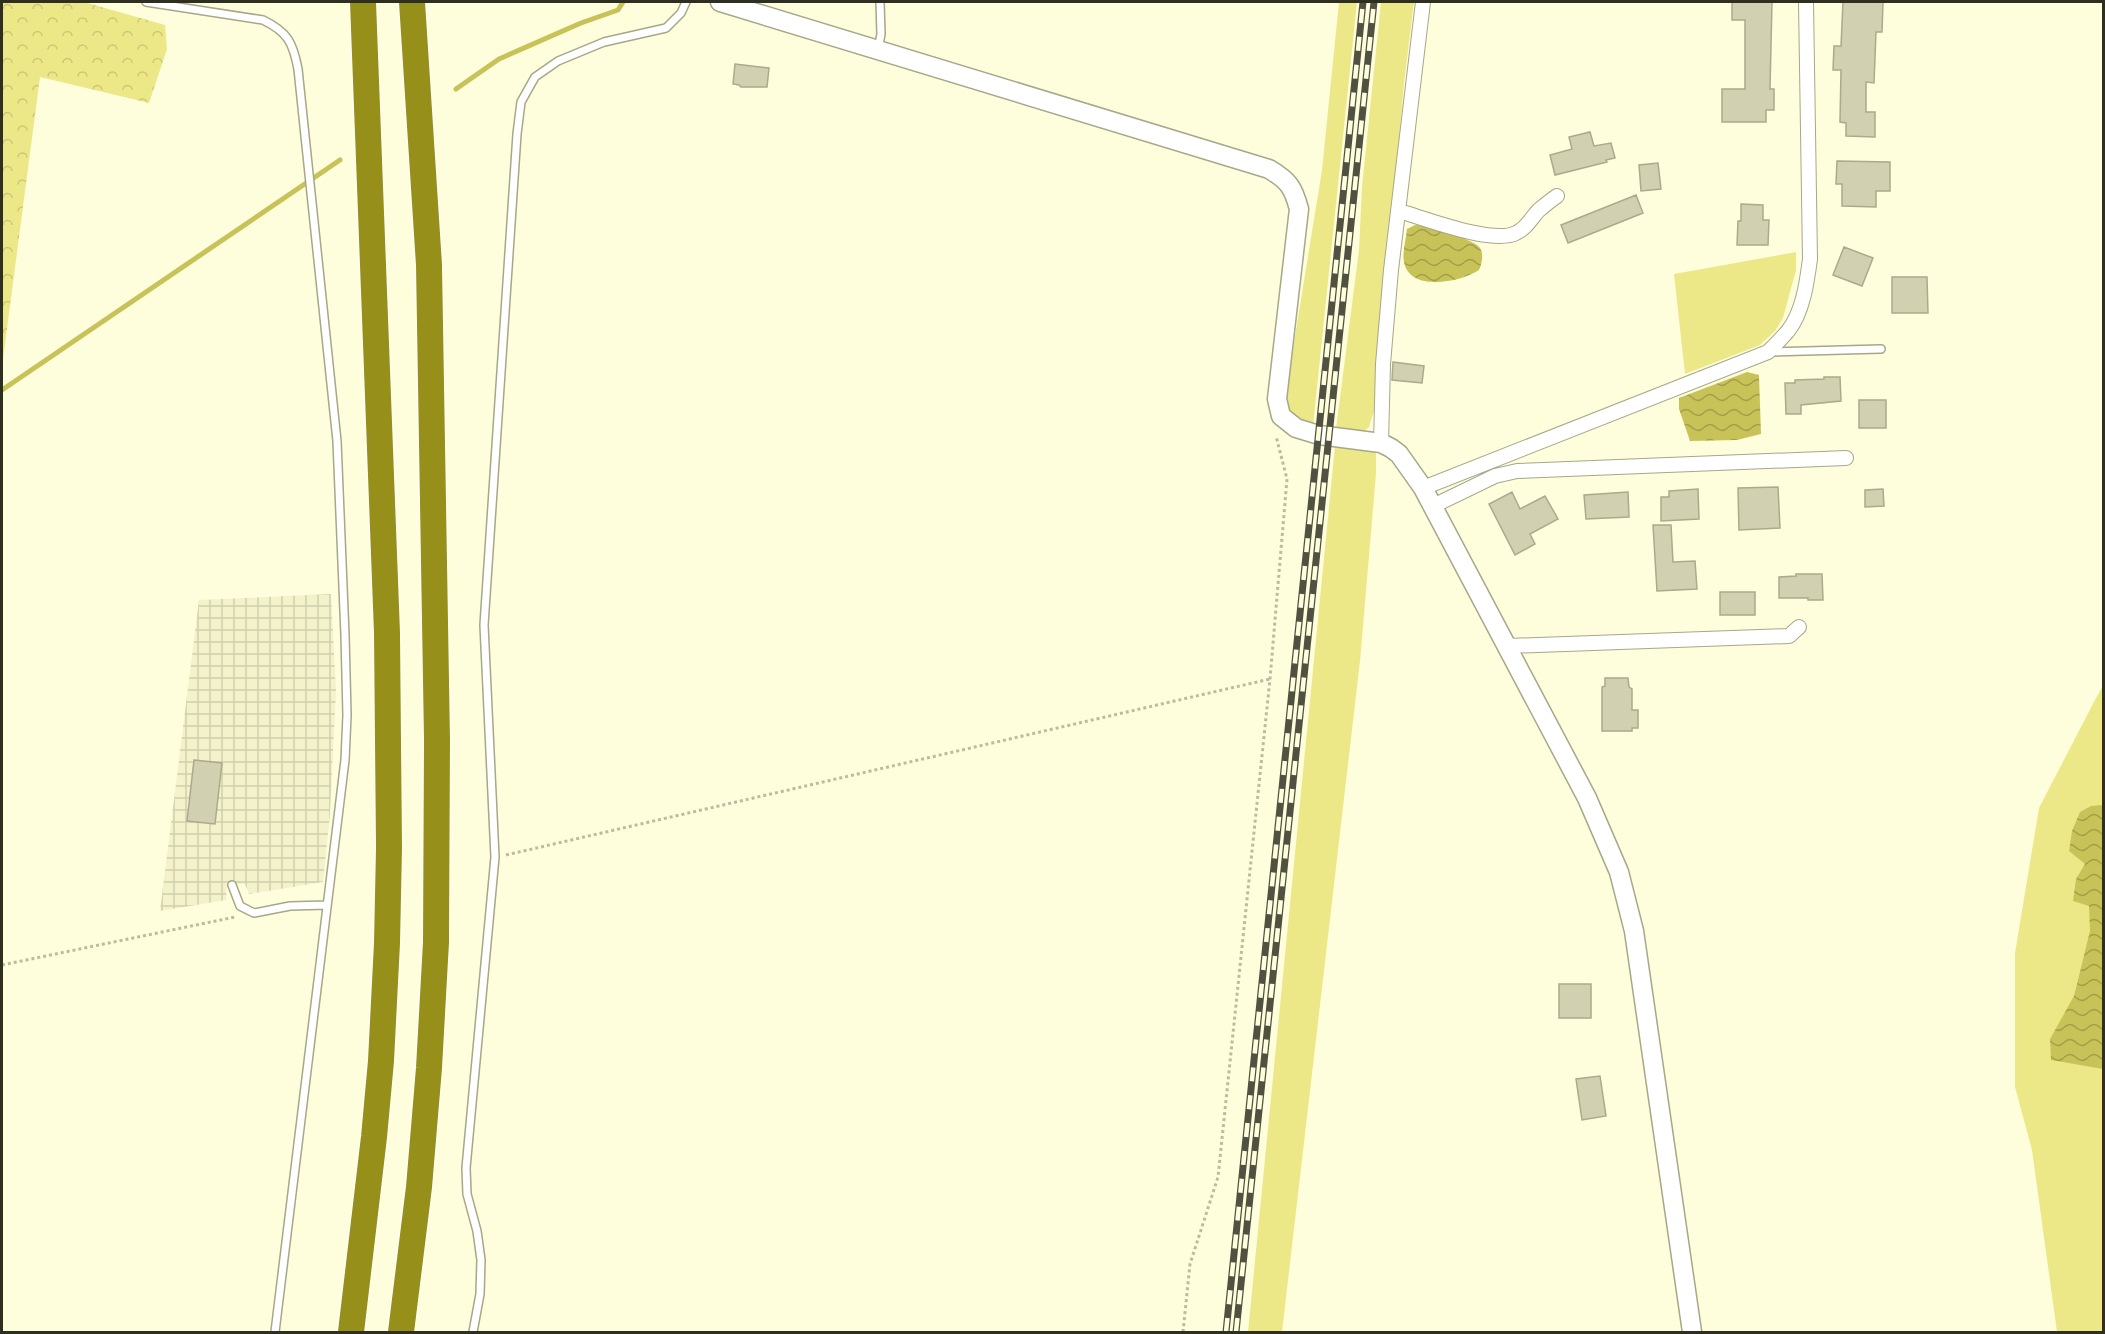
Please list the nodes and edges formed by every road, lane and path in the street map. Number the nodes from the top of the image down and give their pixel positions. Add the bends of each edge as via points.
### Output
1 (146, 2) edge
2 (363, 2) edge
3 (412, 2) edge
4 (686, 2) edge
5 (720, 2) edge
6 (880, 2) edge
7 (1423, 2) edge
8 (1806, 2) edge
9 (878, 50) junction
10 (1557, 196) dead end
11 (1399, 211) junction
12 (1881, 349) dead end
13 (1768, 352) junction
14 (1281, 416) junction
15 (1381, 443) junction
16 (1846, 458) dead end
17 (1422, 488) junction
18 (1432, 506) junction
19 (1799, 627) dead end
20 (1507, 646) junction
21 (1270, 679) junction
22 (495, 857) junction
23 (232, 885) dead end
24 (327, 904) junction
25 (254, 913) junction
26 (2, 965) edge
27 (275, 1332) edge
28 (351, 1332) edge
29 (401, 1332) edge
30 (473, 1332) edge
31 (1183, 1332) edge
32 (1692, 1332) edge

1 - 24 lane via 263,20 286,35 295,51 337,441 345,760
2 - 28 highway via 387,633 389,848 381,1061
3 - 29 highway via 429,265 436,906 429,1068
4 - 22 lane via 666,28 604,42 558,61 535,77 521,102 484,625
5 - 9 street
6 - 9 lane
7 - 11 street
8 - 13 street via 1808,280 1789,330
9 - 14 street via 1222,154 1283,177 1294,189 1299,208 1277,399
10 - 11 street via 1525,228 1503,236 1460,229
11 - 15 street via 1383,364
12 - 13 lane
13 - 17 street
14 - 15 street via 1289,425 1311,434
14 - 21 path via 1275,420 1275,432 1287,479
15 - 17 street via 1399,454
16 - 18 street via 1510,472
17 - 18 street
18 - 20 street
19 - 20 street via 1789,636
20 - 32 street via 1587,798 1623,887 1640,966
21 - 22 path
21 - 31 path via 1218,1177 1190,1264
22 - 30 lane via 466,1168 467,1194 482,1260
23 - 25 lane via 240,906
24 - 25 lane
24 - 27 lane
25 - 26 path

